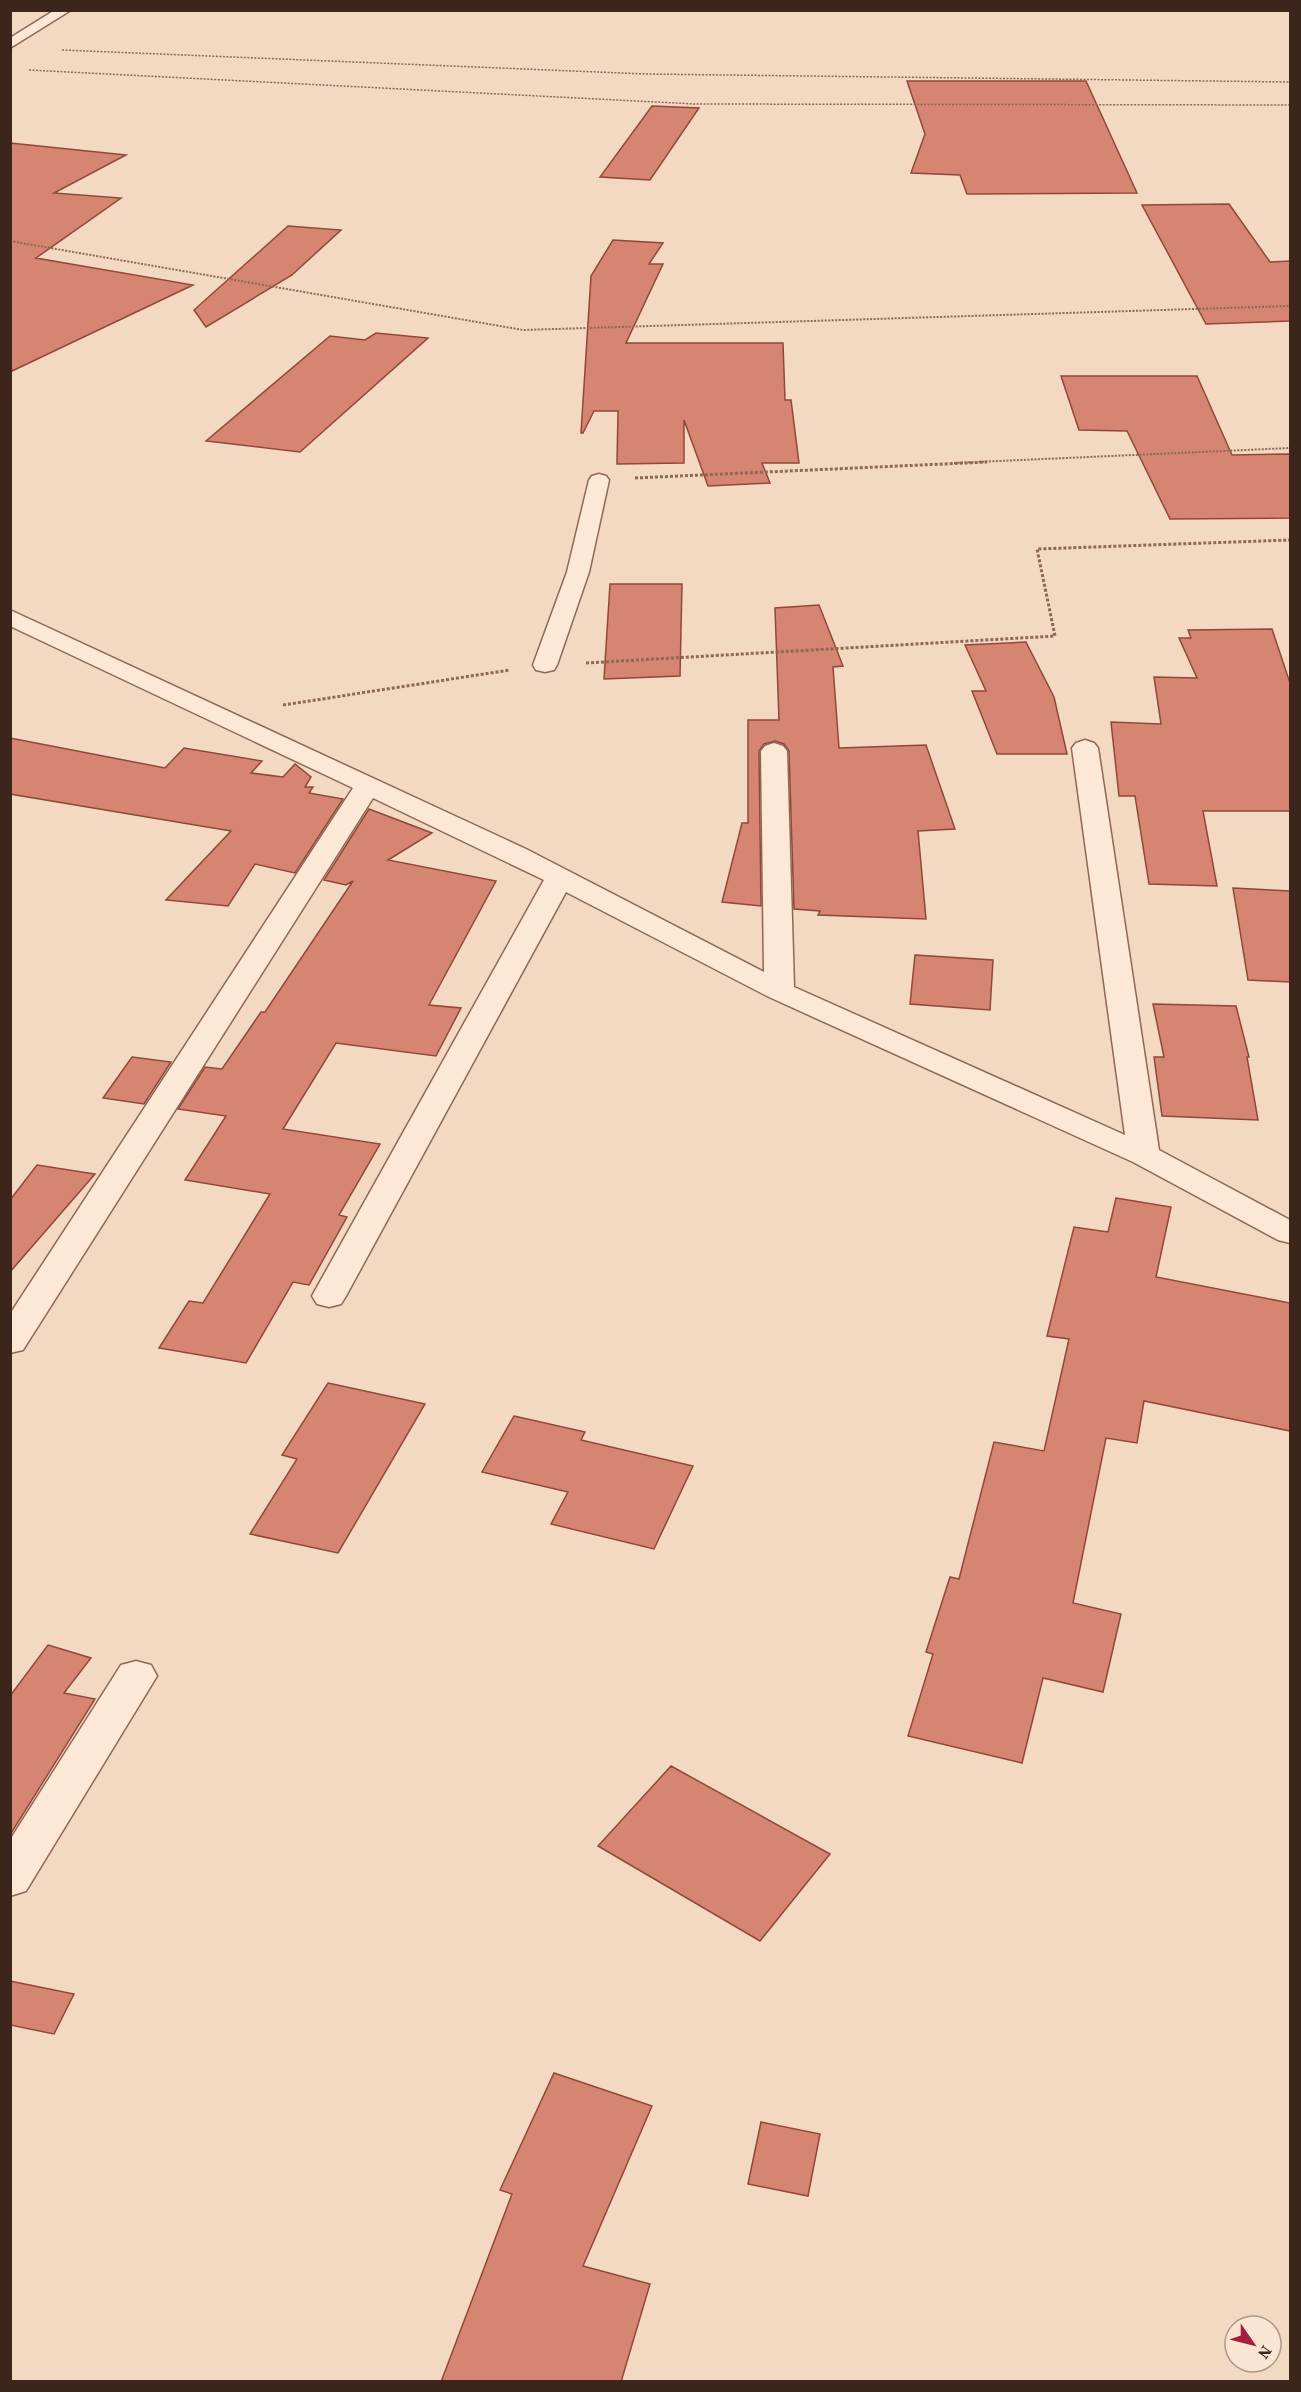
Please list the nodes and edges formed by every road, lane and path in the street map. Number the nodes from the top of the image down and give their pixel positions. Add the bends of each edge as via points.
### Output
1 (65, 10) edge
2 (10, 44) edge
3 (57, 50) dead end
4 (22, 69) dead end
5 (1290, 82) edge
6 (1290, 105) edge
7 (10, 241) edge
8 (1290, 306) edge
9 (1290, 447) edge
10 (599, 480) joint
11 (1290, 540) edge
12 (10, 617) edge
13 (545, 665) junction
14 (217, 715) junction
15 (1085, 748) dead end
16 (774, 751) dead end
17 (367, 787) junction
18 (560, 877) junction
19 (779, 991) junction
20 (1144, 1155) junction
21 (1290, 1233) edge
22 (329, 1296) dead end
23 (10, 1342) edge
24 (136, 1676) dead end
25 (10, 1878) edge

1 - 2 street
3 - 5 path via 646,74
4 - 6 path via 695,104
7 - 8 path via 523,330
9 - 10 path
10 - 13 street via 578,573
11 - 13 path via 1037,549 1055,636
12 - 14 street
13 - 14 path
14 - 17 street
15 - 20 street
16 - 19 street
17 - 18 street
17 - 23 street
18 - 19 street
18 - 22 street
19 - 20 street
20 - 21 street
24 - 25 street

